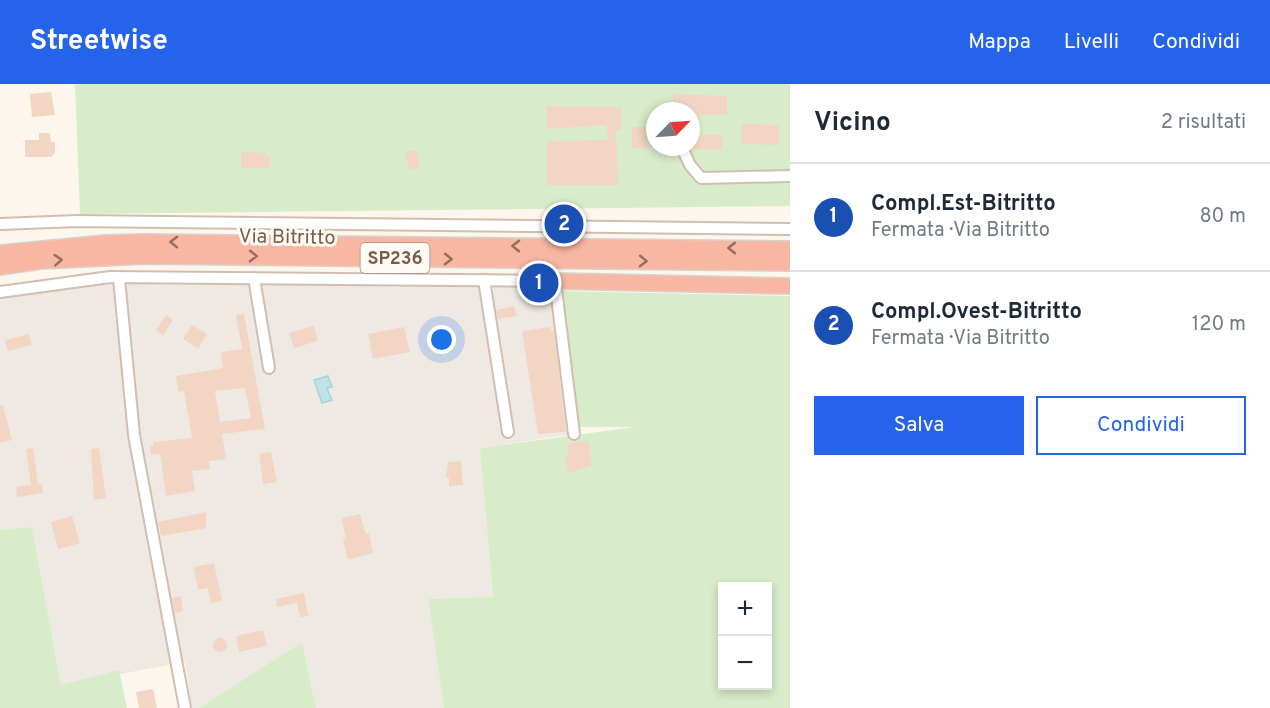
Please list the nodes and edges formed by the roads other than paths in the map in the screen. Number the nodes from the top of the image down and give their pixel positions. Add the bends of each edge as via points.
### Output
1 (686, 156) edge
2 (790, 176) edge
3 (0, 224) edge
4 (790, 229) edge
5 (0, 246) edge
6 (65, 246) junction
7 (790, 249) edge
8 (0, 253) edge
9 (790, 263) edge
10 (0, 267) edge
11 (119, 278) junction
12 (254, 279) junction
13 (484, 280) junction
14 (555, 281) junction
15 (790, 286) edge
16 (0, 292) edge
17 (269, 368) dead end
18 (508, 432) dead end
19 (574, 434) dead end
20 (185, 708) edge

1 - 2 street via 701,178
3 - 4 street via 76,221
5 - 6 highway
7 -> 6 highway, Via Bitritto / SP236 via 144,242
6 - 8 highway, Via Bitritto / SP236
10 -> 9 highway, Via Bitritto / SP236 via 146,256
11 - 12 street
11 - 16 street
11 - 20 street via 134,435
12 - 13 street
12 - 17 street
13 - 14 street
13 - 18 street
14 - 15 highway
14 - 19 street

